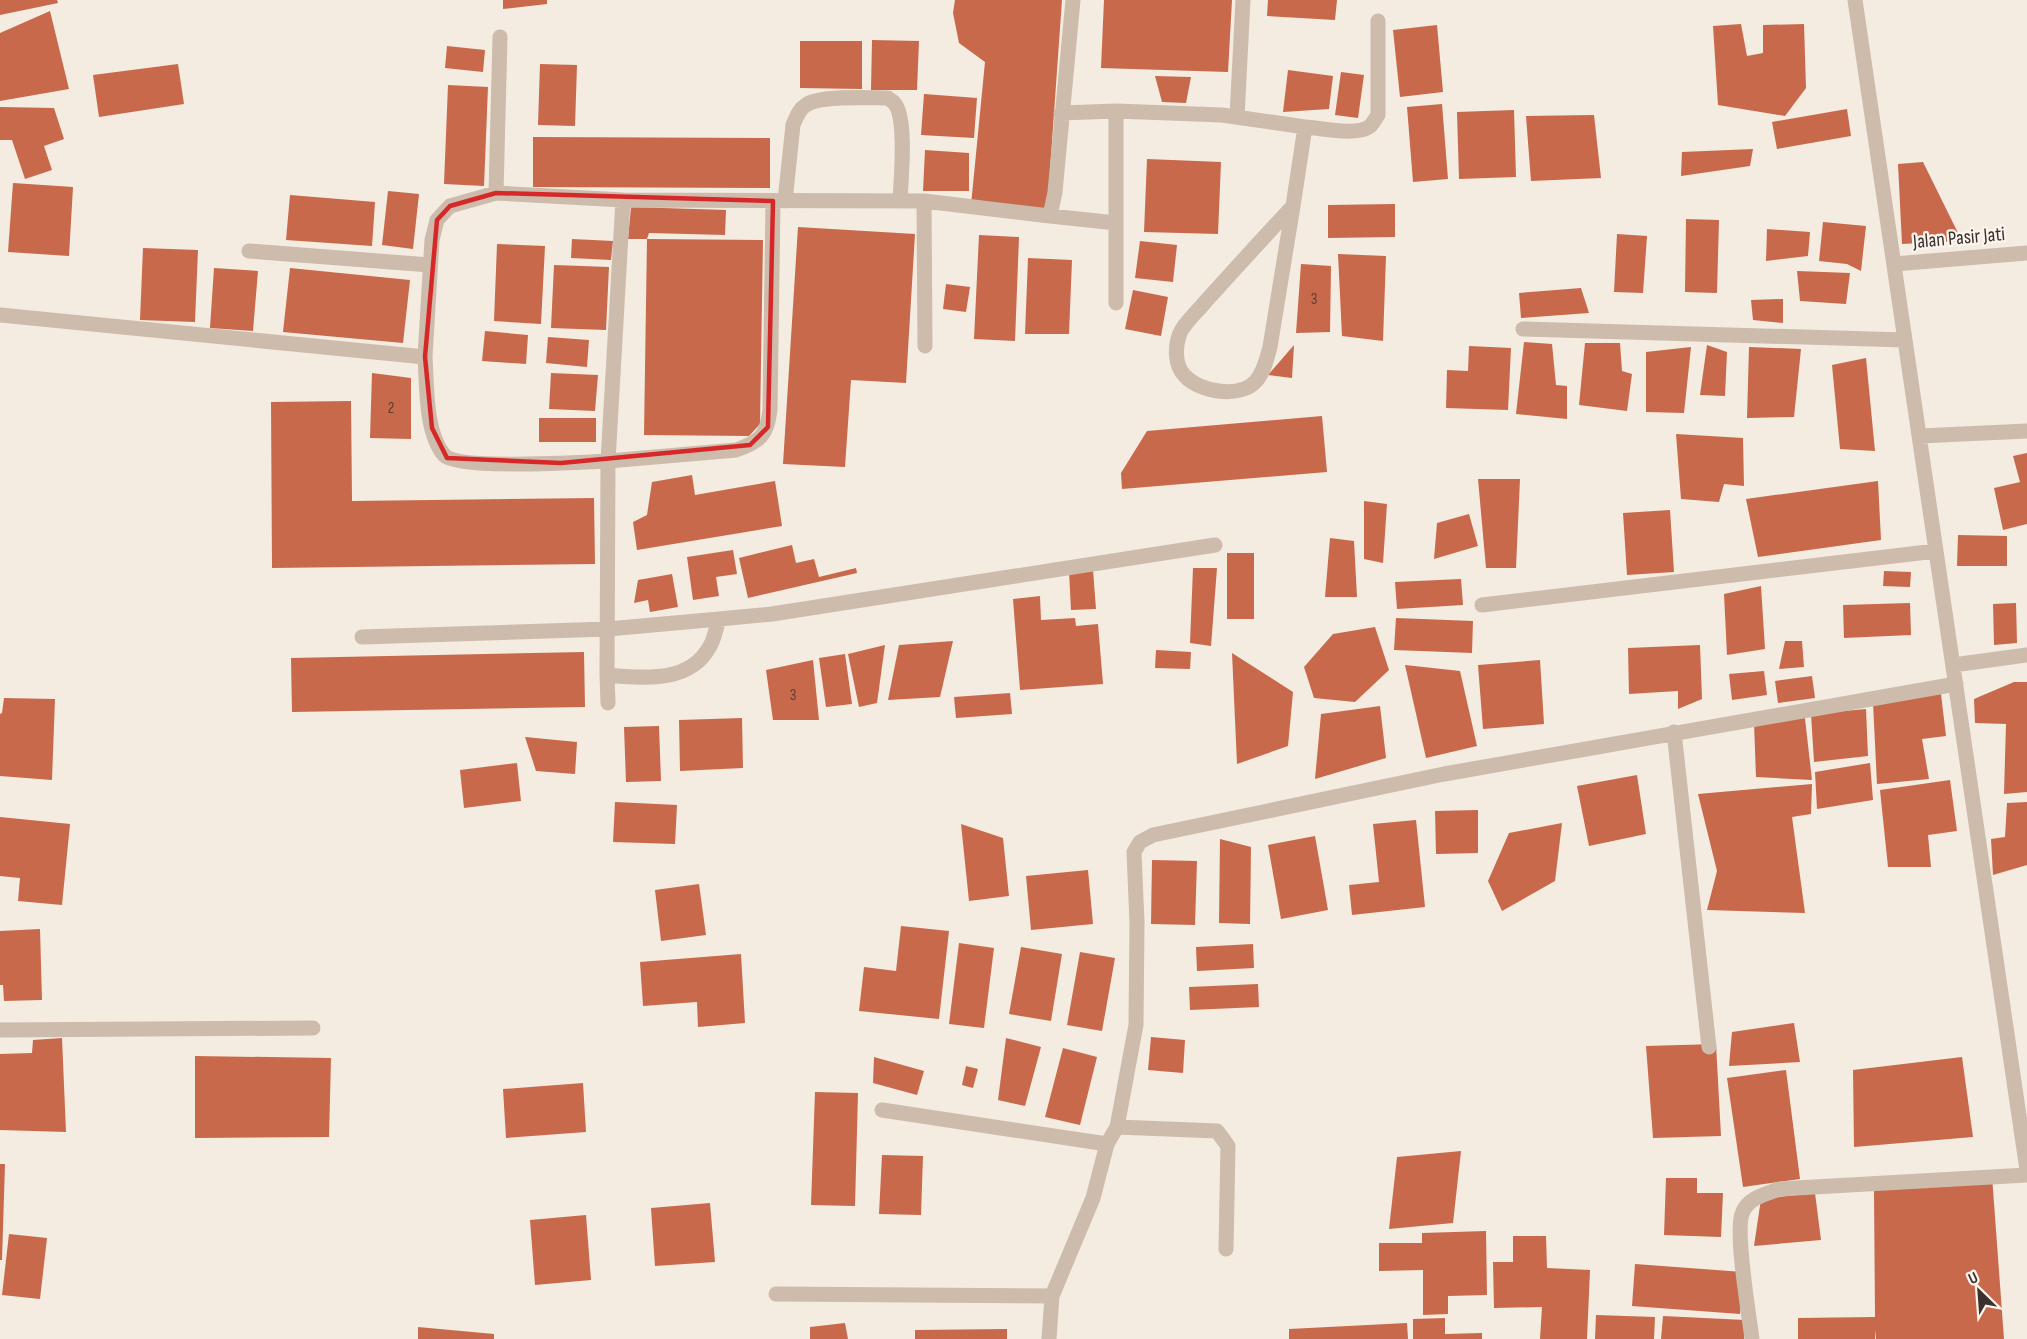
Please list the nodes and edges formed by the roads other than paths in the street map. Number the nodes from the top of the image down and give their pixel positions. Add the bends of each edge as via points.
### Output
1 (1073, 0) edge
2 (1243, 0) edge
3 (1855, 0) edge
4 (1378, 21) dead end
5 (500, 37) dead end
6 (1116, 111) junction
7 (1061, 113) junction
8 (1238, 117) junction
9 (1305, 127) junction
10 (496, 193) junction
11 (623, 200) junction
12 (900, 200) junction
13 (779, 201) junction
14 (924, 201) junction
15 (1293, 206) junction
16 (1050, 216) junction
17 (1116, 223) junction
18 (249, 251) dead end
19 (2027, 253) edge
20 (1894, 264) junction
21 (430, 265) junction
22 (1116, 303) dead end
23 (0, 315) edge
24 (1523, 329) dead end
25 (1905, 340) junction
26 (925, 346) dead end
27 (425, 357) junction
28 (2027, 431) edge
29 (1920, 435) junction
30 (608, 461) junction
31 (1215, 545) dead end
32 (1936, 550) junction
33 (1482, 604) dead end
34 (719, 618) junction
35 (608, 629) junction
36 (363, 637) dead end
37 (2027, 655) edge
38 (1953, 665) junction
39 (607, 675) junction
40 (1956, 684) junction
41 (608, 704) dead end
42 (1674, 732) junction
43 (313, 1028) dead end
44 (0, 1030) edge
45 (1709, 1047) dead end
46 (882, 1110) dead end
47 (1117, 1127) junction
48 (1107, 1144) junction
49 (2027, 1170) edge
50 (2027, 1174) edge
51 (1226, 1249) dead end
52 (776, 1294) dead end
53 (1052, 1296) junction
54 (1049, 1339) edge
55 (1752, 1339) edge

1 - 7 street
2 - 8 street
3 - 20 street
4 - 9 street via 1378,115 1371,126 1350,131
5 - 10 street
6 - 7 street
6 - 8 street
6 - 17 street
7 - 16 street
8 - 9 street
9 - 15 street
10 - 11 street
10 - 21 street via 450,206 437,220
11 - 13 street
11 - 30 street
12 - 13 street
12 - 13 street via 902,132 900,116 888,98 816,99 804,105 794,125
12 - 14 street
13 - 30 street via 770,410 768,427 761,438 736,450
14 - 16 street
14 - 26 street
15 - 15 street via 1270,347 1256,381 1244,390 1197,386 1184,375 1177,360 1181,330
16 - 17 street
17 - 22 street
18 - 21 street
19 - 20 street, Jalan Pasir Jati
20 - 25 street
21 - 27 street
23 - 27 street
24 - 25 street
25 - 29 street
27 - 30 street via 432,428 447,458 487,463
28 - 29 street
29 - 32 street
30 - 35 street
31 - 34 street via 772,614
32 - 33 street
32 - 38 street
34 - 35 street
34 - 39 street via 711,644 689,669 648,678
35 - 36 street
35 - 39 street
37 - 38 street
38 - 40 street
39 - 41 street
40 - 42 street
40 - 49 street
42 - 45 street
42 - 47 street via 1444,774 1153,835 1140,842 1134,852 1136,1025
43 - 44 street
46 - 48 street
47 - 48 street
47 - 51 street via 1217,1131 1228,1146
48 - 53 street via 1093,1198
50 - 55 street via 1779,1189 1754,1198 1742,1213 1740,1238
52 - 53 street
53 - 54 street

